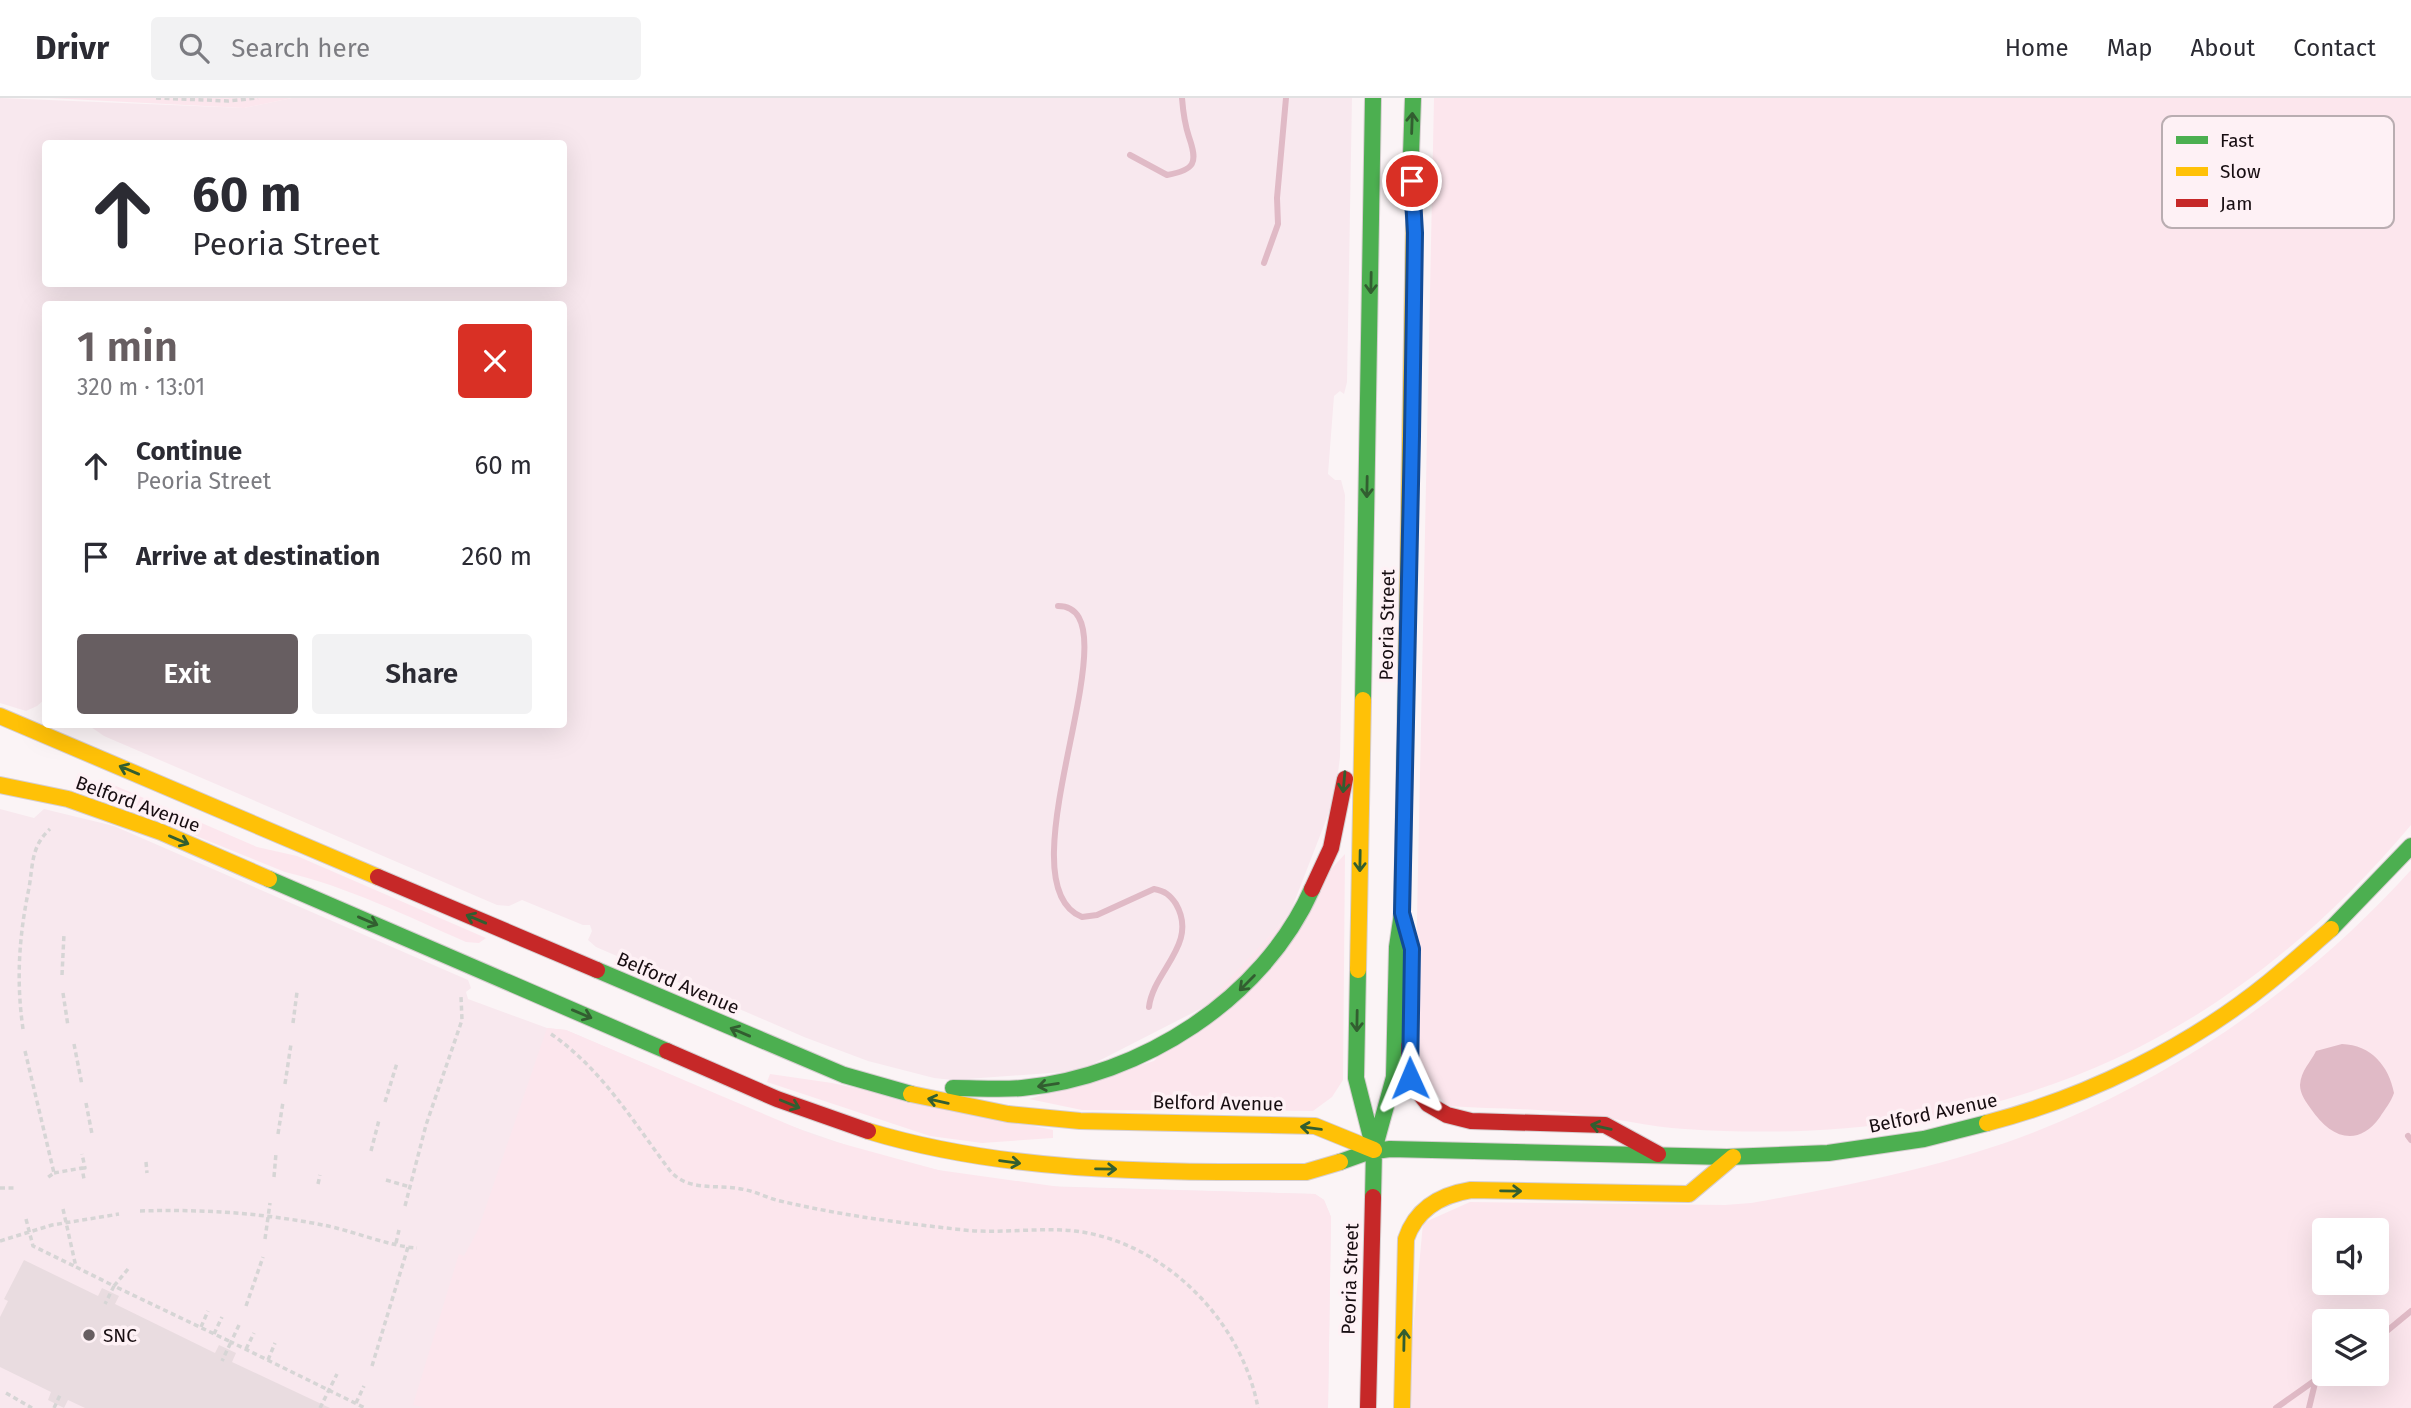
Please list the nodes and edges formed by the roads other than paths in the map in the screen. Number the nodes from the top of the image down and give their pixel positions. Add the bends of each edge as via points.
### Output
1 (1373, 98) edge
2 (1413, 98) edge
3 (1364, 620) junction
4 (0, 716) edge
5 (0, 785) edge
6 (2411, 846) edge
7 (1402, 913) junction
8 (893, 1090) junction
9 (1374, 1150) junction
10 (1662, 1156) junction
11 (1733, 1157) junction
12 (1368, 1408) edge
13 (1402, 1408) edge

1 -> 3 main road, Peoria Street
7 -> 2 main road, Peoria Street via 1415,233
3 -> 8 main road via 1349,652 1345,778 1334,840 1305,905 1250,980 1214,1012 1168,1042 1085,1078 1022,1089 968,1090 923,1083
3 -> 9 main road, Peoria Street via 1356,1078
8 -> 4 main road, Belford Avenue via 817,1065
5 -> 9 main road, Belford Avenue via 68,800 161,832 778,1099 899,1140 1005,1161 1093,1169 1311,1172
6 - 11 main road, Belford Avenue via 2339,923 2267,983 2206,1027 2111,1079 2035,1111 1947,1135 1824,1154
7 - 9 main road, Peoria Street via 1394,1077
10 -> 7 main road via 1605,1125 1471,1121 1428,1104 1409,1073 1412,949
9 -> 8 main road, Belford Avenue via 1315,1126 1050,1119 986,1111
9 - 10 main road, Belford Avenue
9 - 12 main road, Peoria Street
10 - 11 main road, Belford Avenue
13 -> 11 main road via 1406,1244 1412,1224 1426,1208 1454,1193 1471,1191 1689,1194

